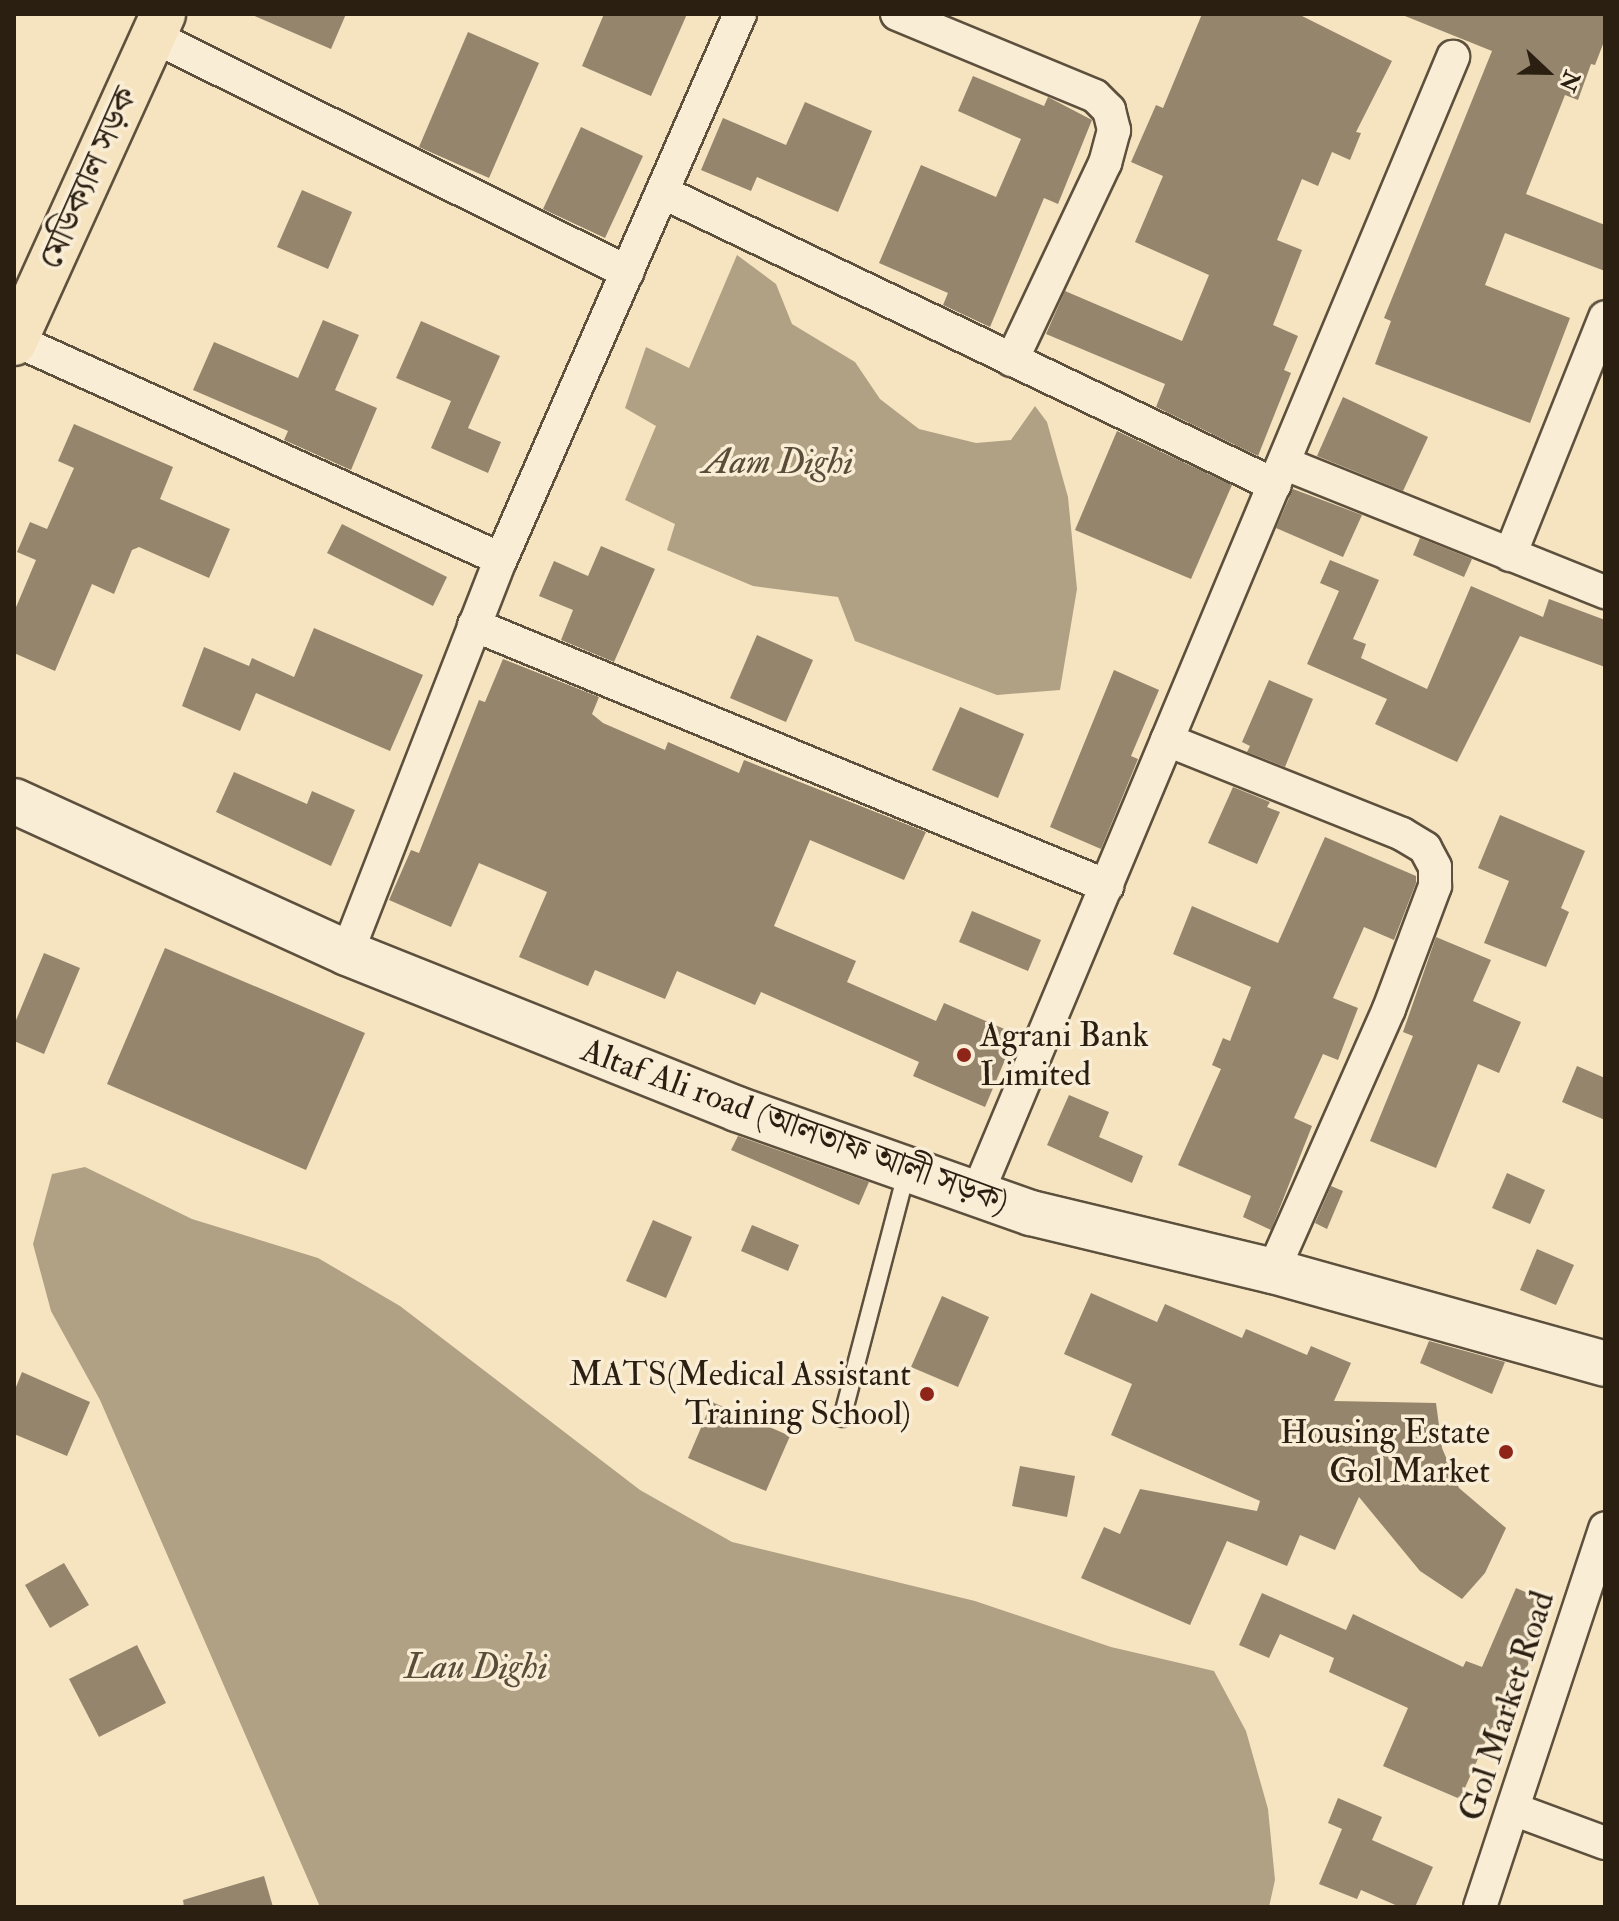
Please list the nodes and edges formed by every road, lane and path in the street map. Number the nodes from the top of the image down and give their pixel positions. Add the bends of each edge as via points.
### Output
1 (740, 14) edge
2 (897, 14) edge
3 (158, 25) edge
4 (1453, 57) dead end
5 (662, 192) junction
6 (627, 272) junction
7 (1605, 317) edge
8 (15, 341) edge
9 (1012, 360) junction
10 (1280, 475) junction
11 (1510, 555) junction
12 (501, 559) junction
13 (1605, 592) edge
14 (474, 625) junction
15 (1167, 740) junction
16 (14, 801) edge
17 (1107, 886) junction
18 (347, 953) junction
19 (908, 1170) junction
20 (977, 1194) junction
21 (1273, 1271) junction
22 (1605, 1364) edge
23 (842, 1418) dead end
24 (1605, 1528) edge
25 (1513, 1809) junction
26 (1605, 1843) edge
27 (1480, 1907) edge

1 - 5 street
2 - 9 street via 1095,96 1109,110 1114,130 1105,163
3 - 6 street
3 - 8 main road, মেডিক্যাল সড়ক
4 - 10 street
5 - 6 street
5 - 9 street
6 - 12 street
7 - 11 street
8 - 12 street
9 - 10 street
10 - 11 street
10 - 15 street
11 - 13 street
12 - 14 street
14 - 17 street
14 - 18 street
15 - 17 street
15 - 21 street via 1402,834 1425,848 1435,867 1435,886 1389,1009
16 - 18 main road, Altaf Ali road (আলতাফ আলী সড়ক)
17 - 20 street
18 - 19 main road, Altaf Ali road (আলতাফ আলী সড়ক) via 737,1109
19 - 20 main road, Altaf Ali road (আলতাফ আলী সড়ক)
19 - 23 lane
20 - 21 main road, Altaf Ali road (আলতাফ আলী সড়ক) via 1031,1213
21 - 22 main road, Altaf Ali road (আলতাফ আলী সড়ক)
24 - 25 street, Gol Market Road
25 - 26 street
25 - 27 street, Gol Market Road

